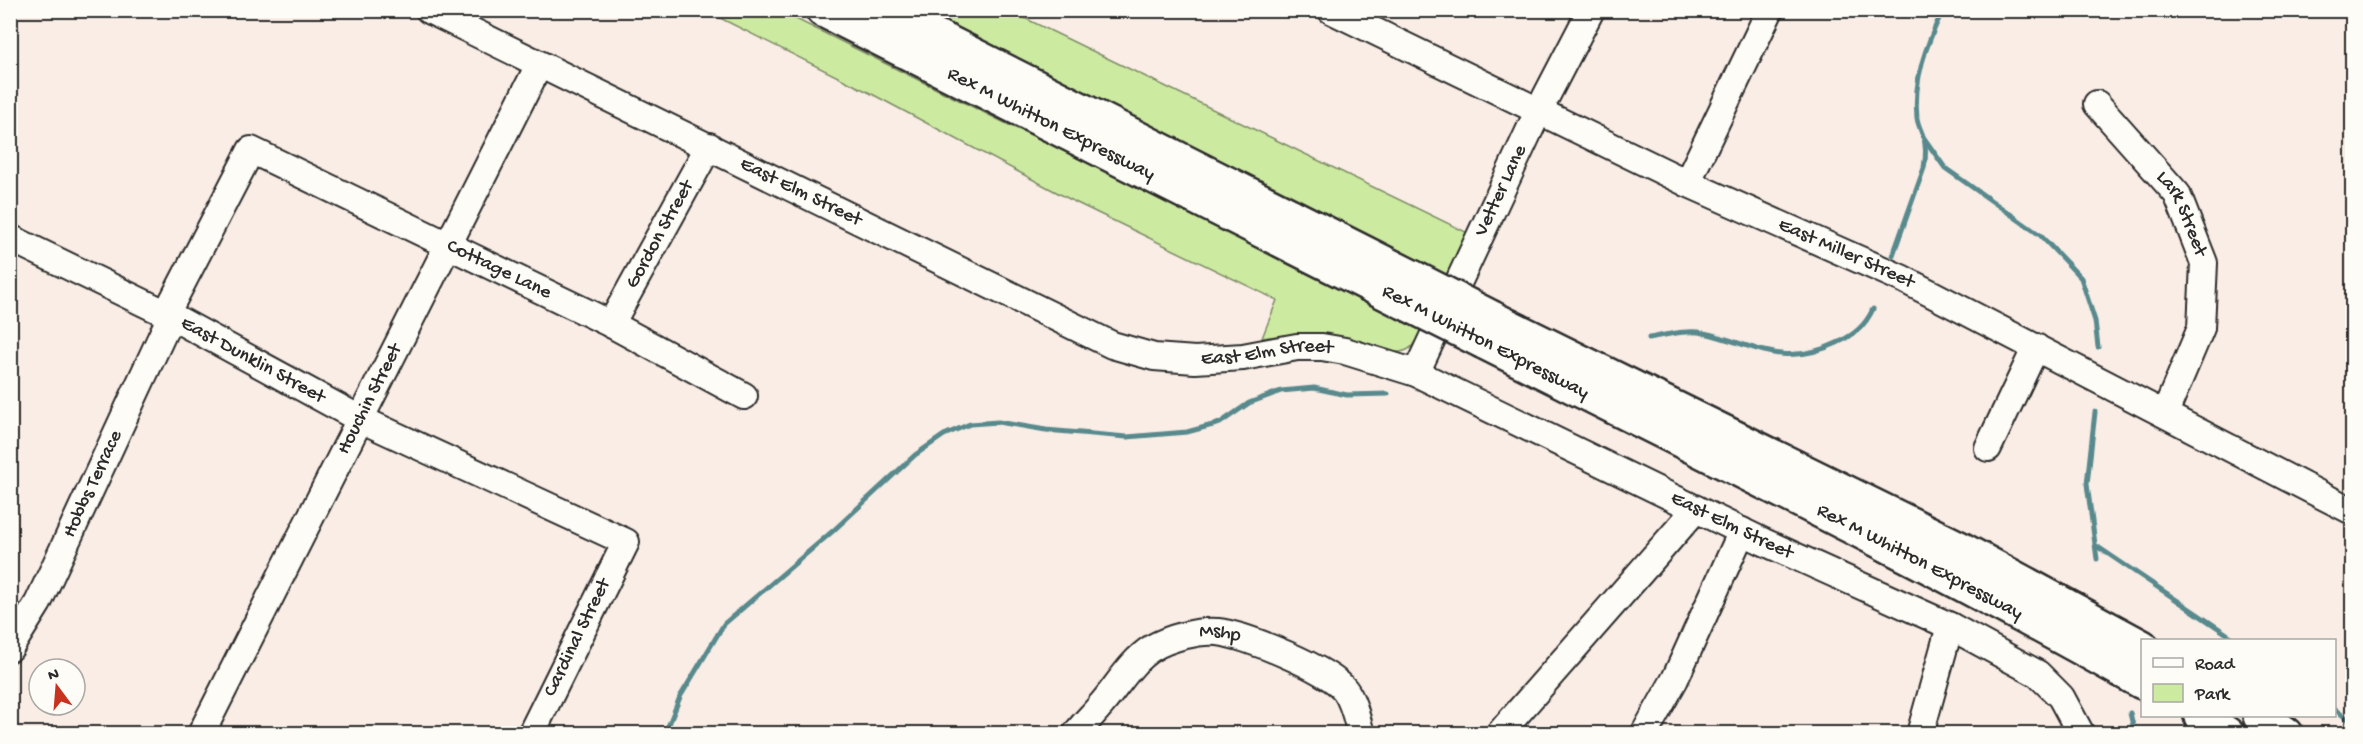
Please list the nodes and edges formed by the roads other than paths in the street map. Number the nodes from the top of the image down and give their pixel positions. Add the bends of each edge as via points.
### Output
1 (429, 10) edge
2 (823, 10) edge
3 (884, 10) edge
4 (1331, 10) edge
5 (1591, 10) edge
6 (1770, 10) edge
7 (539, 65) junction
8 (2097, 104) dead end
9 (1538, 112) junction
10 (709, 146) junction
11 (251, 150) joint
12 (1687, 183) junction
13 (10, 238) edge
14 (448, 244) junction
15 (1409, 290) junction
16 (168, 315) junction
17 (611, 324) junction
18 (1488, 330) junction
19 (2036, 347) junction
20 (1416, 373) junction
21 (744, 396) dead end
22 (2165, 413) junction
23 (358, 418) junction
24 (1988, 448) dead end
25 (1696, 508) junction
26 (2352, 511) edge
27 (1742, 531) junction
28 (626, 542) joint
29 (1950, 626) junction
30 (2141, 646) edge
31 (10, 648) edge
32 (2141, 681) edge
33 (2202, 717) edge
34 (2261, 717) edge
35 (201, 734) edge
36 (531, 734) edge
37 (1076, 734) edge
38 (1361, 734) edge
39 (1499, 734) edge
40 (1644, 734) edge
41 (1920, 734) edge
42 (2080, 734) edge
43 (2227, 734) edge
44 (2286, 734) edge

1 - 7 street, East Elm Street
2 - 15 highway, Rex M Whitton Expressway
3 - 15 highway, Rex M Whitton Expressway
4 - 9 street, East Miller Street
5 - 9 street, Vetter Lane
6 - 12 street
7 - 10 street, East Elm Street
7 - 14 street, Houchin Street
8 - 22 street, Lark Street via 2177,194 2204,263 2201,328
9 - 12 street, East Miller Street
9 - 20 street, Vetter Lane
10 - 17 street, Gordon Street
10 - 20 street, East Elm Street via 1112,345 1154,357 1195,360 1322,346
11 - 14 street, Cottage Lane
11 - 16 street, Hobbs Terrace
12 - 19 street, East Miller Street via 1904,279
13 - 16 street, East Dunklin Street
14 - 17 street, Cottage Lane
14 - 23 street, Houchin Street
15 - 18 highway, Rex M Whitton Expressway, bridge
16 - 23 street, East Dunklin Street
16 - 31 street, Hobbs Terrace via 38,603
17 - 21 street, Cottage Lane
18 - 30 highway, Rex M Whitton Expressway via 1959,548
18 - 32 highway, Rex M Whitton Expressway via 1801,502
19 - 22 street, East Miller Street
19 - 24 street
20 - 25 street, East Elm Street
22 - 26 street, East Miller Street
23 - 28 street, East Dunklin Street
23 - 35 street, Houchin Street
25 - 27 street, East Elm Street
25 - 39 street
27 - 29 street, East Elm Street
27 - 40 street via 1676,679
28 - 36 street, Cardinal Street
29 - 41 street
29 - 42 street, East Elm Street via 2038,674 2061,697
33 - 43 highway
34 - 44 highway
37 - 38 street, Mshp via 1149,649 1204,632 1219,632 1284,653 1332,678 1345,690

